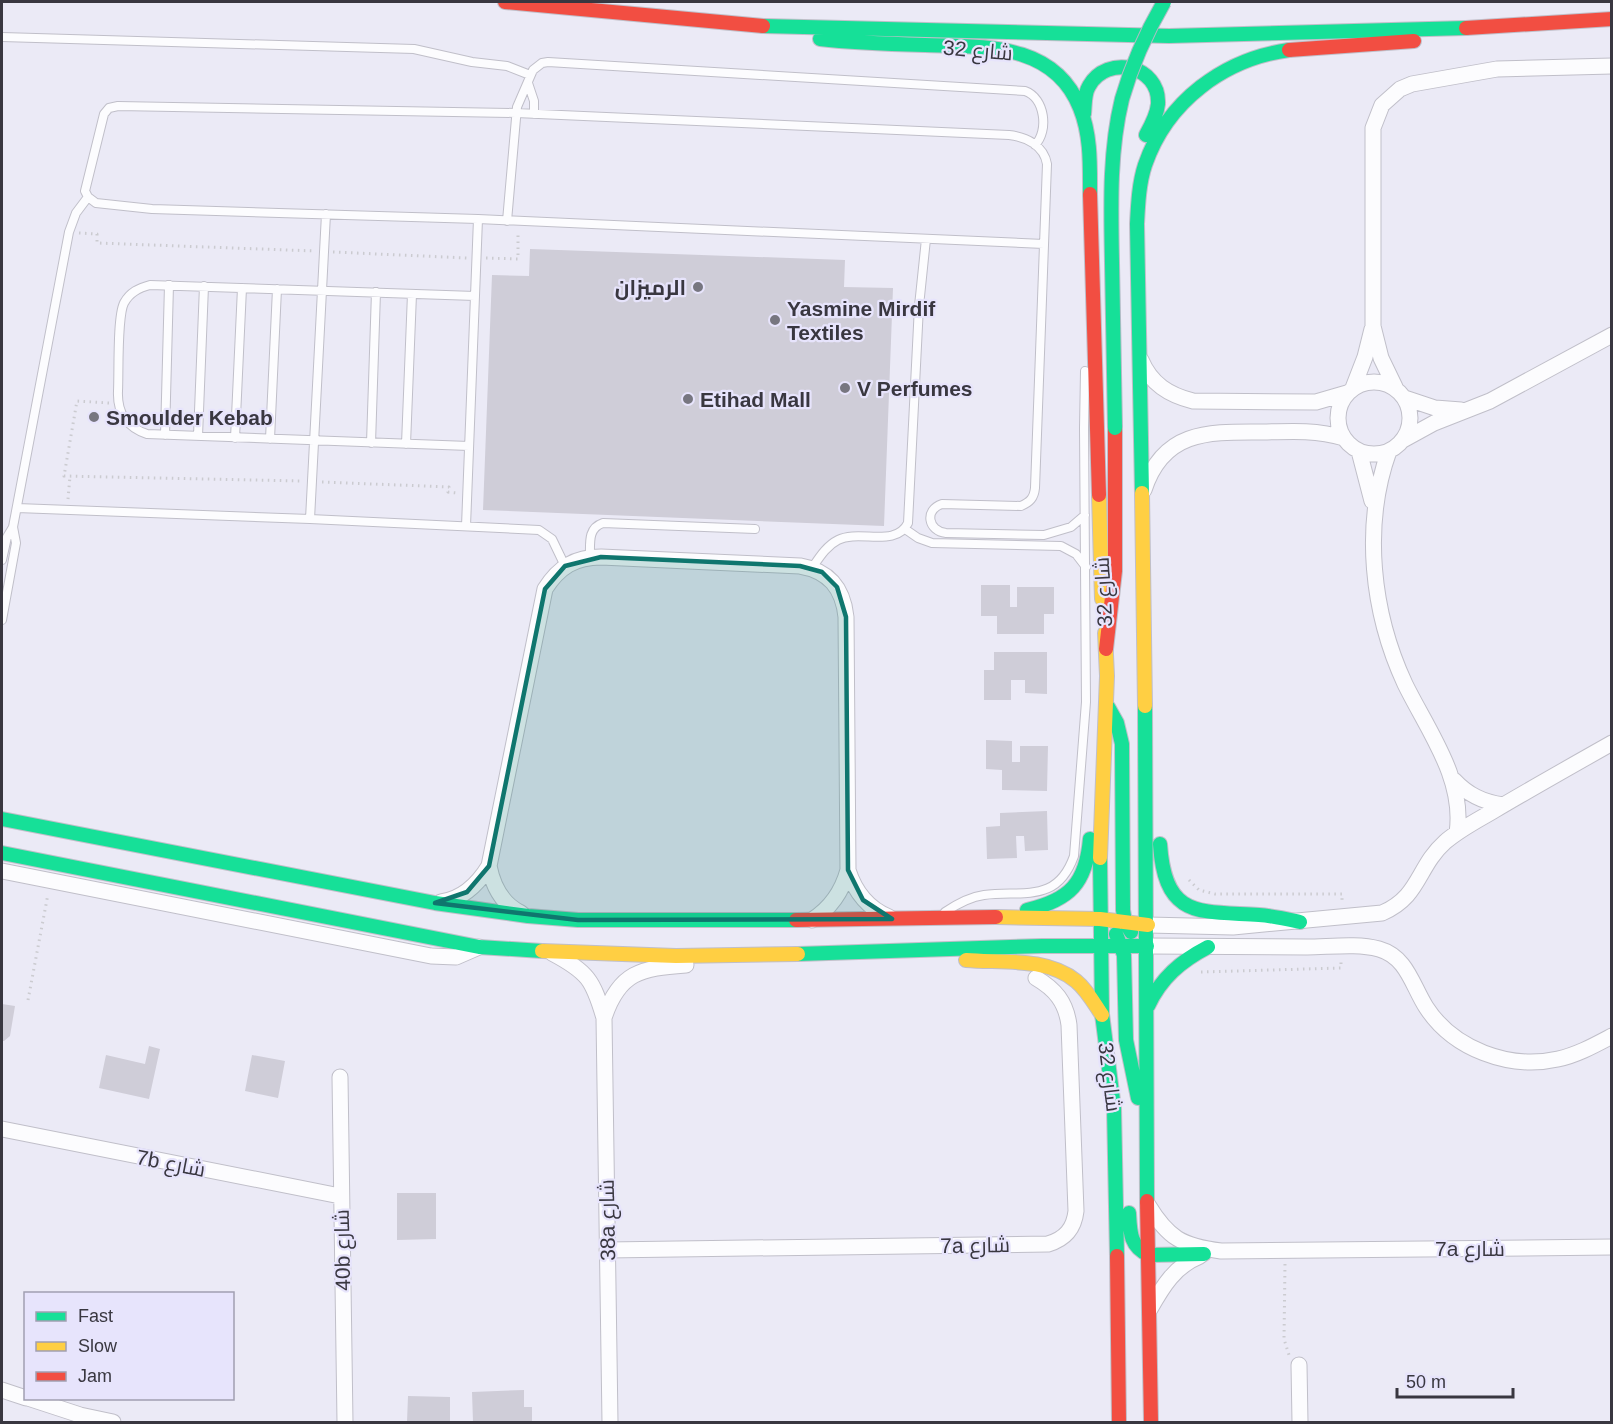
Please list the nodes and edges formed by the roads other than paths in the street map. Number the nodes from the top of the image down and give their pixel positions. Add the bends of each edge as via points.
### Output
1 (504, 2) edge
2 (1164, 2) edge
3 (1611, 20) edge
4 (761, 26) junction
5 (1485, 27) junction
6 (2, 37) edge
7 (1611, 66) edge
8 (529, 79) junction
9 (516, 113) junction
10 (534, 114) junction
11 (1084, 114) junction
12 (1035, 145) junction
13 (1138, 195) junction
14 (88, 197) junction
15 (326, 214) junction
16 (478, 219) junction
17 (507, 221) junction
18 (926, 239) junction
19 (1044, 244) junction
20 (169, 285) junction
21 (204, 286) junction
22 (242, 288) junction
23 (277, 289) junction
24 (322, 290) junction
25 (376, 292) junction
26 (412, 294) junction
27 (475, 296) junction
28 (1094, 298) junction
29 (1373, 326) junction
30 (1611, 335) edge
31 (1139, 354) junction
32 (1350, 390) junction
33 (1400, 392) junction
34 (1467, 410) junction
35 (165, 435) junction
36 (198, 436) junction
37 (235, 438) junction
38 (1344, 438) junction
39 (270, 439) junction
40 (1403, 440) junction
41 (314, 441) junction
42 (371, 443) junction
43 (406, 444) junction
44 (469, 446) junction
45 (1359, 451) junction
46 (1389, 452) junction
47 (1142, 496) junction
48 (17, 508) junction
49 (1374, 513) junction
50 (1085, 514) junction
51 (310, 519) junction
52 (466, 526) junction
53 (14, 527) junction
54 (755, 529) dead end
55 (905, 529) junction
56 (590, 557) junction
57 (2, 560) edge
58 (565, 566) junction
59 (1086, 567) junction
60 (812, 568) junction
61 (2, 620) edge
62 (1106, 649) junction
63 (1106, 705) junction
64 (1611, 743) edge
65 (1103, 778) junction
66 (1453, 780) junction
67 (1147, 795) junction
68 (1503, 805) junction
69 (2, 819) edge
70 (1457, 833) junction
71 (2, 853) edge
72 (489, 866) junction
73 (848, 870) junction
74 (2, 871) edge
75 (435, 903) junction
76 (528, 916) junction
77 (985, 917) junction
78 (936, 918) junction
79 (892, 919) junction
80 (1100, 919) junction
81 (812, 920) junction
82 (1125, 922) junction
83 (1300, 922) junction
84 (1148, 925) junction
85 (1101, 945) junction
86 (1122, 946) junction
87 (1147, 946) junction
88 (479, 947) junction
89 (1208, 947) junction
90 (921, 951) junction
91 (550, 952) junction
92 (738, 954) junction
93 (1036, 978) dead end
94 (1147, 1009) junction
95 (1102, 1015) junction
96 (604, 1018) junction
97 (1611, 1036) edge
98 (340, 1077) dead end
99 (1115, 1122) junction
100 (2, 1130) edge
101 (1146, 1136) junction
102 (340, 1196) junction
103 (1148, 1205) junction
104 (1611, 1247) edge
105 (608, 1250) junction
106 (1221, 1251) junction
107 (1204, 1254) junction
108 (1149, 1255) junction
109 (1148, 1312) junction
110 (1299, 1365) road end
111 (2, 1390) edge
112 (24, 1397) edge
113 (33, 1400) edge
114 (113, 1422) edge
115 (345, 1422) edge
116 (610, 1422) edge
117 (1119, 1422) edge
118 (1151, 1422) edge
119 (1300, 1422) edge

1 - 4 main road
2 - 62 main road, bridge via 1136,56 1113,141 1110,184 1115,571
3 - 5 main road
4 - 5 main road via 1168,36
4 - 11 main road, شارع 32 via 839,41 1016,51 1051,68 1076,97
5 - 13 main road, شارع 32 via 1425,39 1269,53 1241,62 1191,93 1171,115 1148,157
6 - 8 lane via 414,49 507,66
7 - 29 street via 1497,69 1412,84 1382,105 1376,116 1373,141
8 - 9 lane
8 - 10 lane
8 - 12 lane via 537,66 548,62 1025,91 1034,96 1042,109 1041,135
9 - 10 lane
9 - 14 lane via 113,106 104,114 86,185
9 - 17 lane
10 - 12 lane via 1010,135
11 - 13 main road via 1088,87 1103,71 1113,67 1135,68 1152,81 1159,102 1141,152
11 - 28 main road, شارع 32 via 1089,144
12 - 19 lane via 1044,153 1047,164
13 - 31 main road, شارع 32
14 - 15 lane via 96,203 152,209
14 - 48 lane via 69,232
15 - 16 lane
15 - 24 lane
16 - 17 lane
16 - 27 lane
17 - 18 lane
18 - 19 lane
18 - 55 lane
19 - 50 lane via 1035,494 1027,504 1015,506 942,504 931,511 930,523 946,533 1044,535 1071,526
20 - 21 lane
20 - 35 lane
20 - 35 lane via 140,287 125,300 118,403 127,423 137,430
21 - 22 lane
21 - 36 lane
22 - 23 lane
22 - 37 lane
23 - 24 lane
23 - 39 lane
24 - 25 lane
24 - 41 lane
25 - 26 lane
25 - 42 lane
26 - 27 lane
26 - 43 lane
27 - 44 lane
28 - 50 lane via 1085,372
28 - 62 main road, شارع 32
29 - 32 street
29 - 33 street via 1381,358
30 - 34 street
31 - 32 street via 1153,380 1178,398 1193,401 1316,402
31 - 47 main road, شارع 32
32 - 33 street via 1374,381
32 - 38 street via 1338,410
33 - 34 street via 1435,408
33 - 40 street via 1411,415
34 - 40 street
35 - 36 lane
36 - 37 lane
37 - 39 lane
38 - 45 street
38 - 47 street via 1305,431 1210,432 1194,436 1166,453 1147,480
39 - 41 lane
40 - 46 street
41 - 42 lane
41 - 51 lane
42 - 43 lane
43 - 44 lane
44 - 52 lane
45 - 46 street
45 - 49 street
46 - 49 street
47 - 67 main road, شارع 32
48 - 51 lane
48 - 53 lane
49 - 66 street via 1375,571 1385,627 1404,682
50 - 59 lane
51 - 52 lane
52 - 58 lane via 539,530 552,539
53 - 57 lane via 7,537
53 - 61 lane via 16,543
54 - 56 lane via 603,523 591,533
55 - 59 lane via 932,543 1061,546 1076,554
55 - 60 lane via 895,536 845,537 829,546
56 - 58 street
56 - 60 street
58 - 72 street via 553,576 541,604
59 - 78 lane via 1086,702 1070,867 1057,883 1038,893 975,897
60 - 73 street via 830,579 845,606
62 - 63 main road, شارع 32
63 - 65 main road, شارع 32
63 - 82 main road via 1117,723 1122,744
64 - 68 street
65 - 77 main road via 1091,805 1088,862 1076,885 1056,903
65 - 80 main road, شارع 32
66 - 68 street via 1480,800
66 - 70 street via 1458,801
67 - 83 main road via 1159,822 1163,874 1181,901 1205,912
67 - 84 main road, شارع 32
68 - 70 street
69 - 75 main road
70 - 83 street via 1434,854 1412,891 1394,908 1370,915
71 - 88 main road
72 - 75 street via 467,892
72 - 76 street via 501,897
73 - 79 street via 863,900
73 - 81 street via 836,899
74 - 88 street via 431,956 456,957
75 - 76 main road
76 - 81 main road via 578,920
77 - 78 main road
77 - 80 main road
78 - 79 main road
79 - 81 main road
80 - 82 main road
80 - 85 main road, شارع 32
80 - 86 main road via 1114,931
82 - 84 main road
82 - 87 main road
83 - 84 street via 1233,927
84 - 87 main road, شارع 32
85 - 86 main road
85 - 90 main road
85 - 95 main road, شارع 32
86 - 87 main road
86 - 101 main road via 1126,1040
87 - 89 street
87 - 94 main road, شارع 32
88 - 91 main road
89 - 94 main road via 1170,971
89 - 97 street via 1379,949 1401,962 1427,1008 1443,1027 1462,1042 1508,1060 1557,1059
90 - 92 main road
90 - 95 main road via 959,959 1052,967 1077,981
91 - 92 main road via 623,956
91 - 96 street, 38a شارع via 584,973 597,993
92 - 96 street, 38a شارع via 703,963 641,970 621,984
93 - 105 street, 7a شارع via 1061,999 1069,1025 1076,1211 1065,1236 1048,1244
94 - 101 main road, شارع 32
95 - 99 main road, شارع 32
96 - 105 street, 38a شارع
98 - 102 street, 40b شارع
99 - 108 main road via 1128,1155 1130,1237 1136,1249
99 - 117 main road, شارع 32
100 - 102 street, 7b شارع
101 - 103 main road, شارع 32
102 - 115 street, 40b شارع
103 - 106 street, 7a شارع via 1163,1228 1181,1242
103 - 108 main road, شارع 32
104 - 106 street, 7a شارع
105 - 116 street, 38a شارع
106 - 107 street, 7a شارع
107 - 108 main road
107 - 109 street, 7a شارع via 1169,1278
108 - 109 main road, شارع 32
109 - 118 main road, شارع 32
110 - 119 street
111 - 112 street
113 - 114 street

